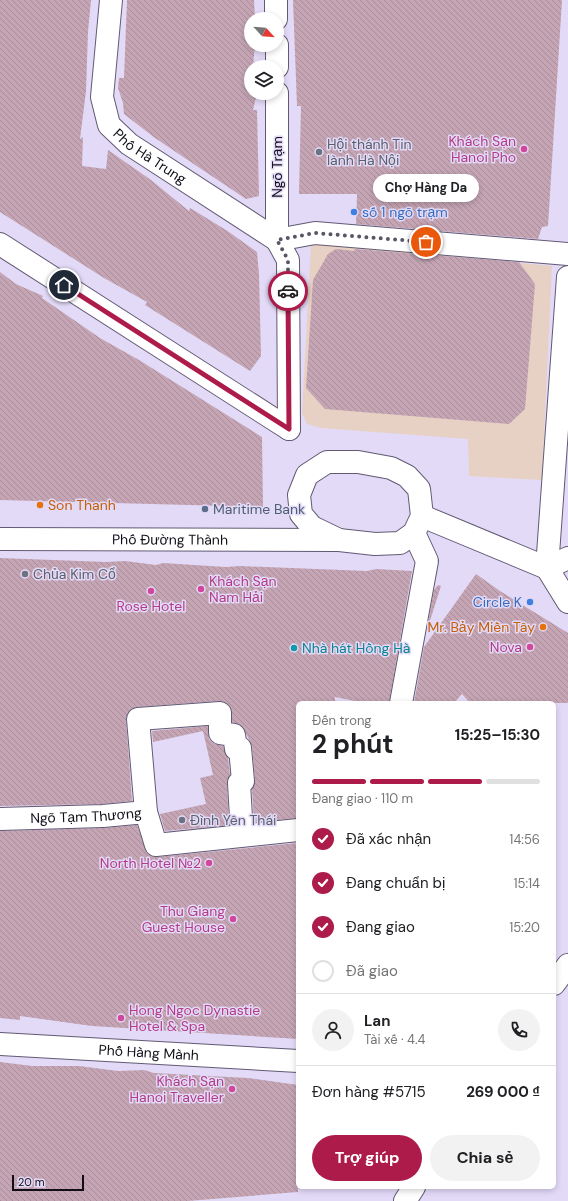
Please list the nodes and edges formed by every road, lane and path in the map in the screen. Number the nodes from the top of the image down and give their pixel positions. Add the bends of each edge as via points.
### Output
1 (111, 0) edge
2 (276, 0) edge
3 (276, 12) edge
4 (277, 100) edge
5 (277, 240) junction
6 (0, 244) edge
7 (568, 254) edge
8 (568, 277) edge
9 (418, 525) junction
10 (0, 538) edge
11 (339, 540) junction
12 (568, 558) edge
13 (547, 568) junction
14 (568, 602) edge
15 (401, 701) edge
16 (146, 812) junction
17 (0, 819) edge
18 (296, 830) edge
19 (242, 835) junction
20 (568, 965) edge
21 (556, 981) edge
22 (0, 1044) edge
23 (296, 1061) edge
24 (413, 1189) edge
25 (405, 1201) edge

1 - 5 street, Phố Hà Trung via 102,97 109,125 129,144
2 - 3 street
4 - 5 street, Ngõ Trạm
5 - 6 street via 288,260 289,429
5 - 7 street via 315,233
8 - 13 street
9 - 11 street via 400,543 375,544
9 - 11 street via 419,489 407,476 391,468 358,462 327,462 307,475 299,495 301,514 312,526
9 - 13 street
9 - 15 street via 427,561
10 - 11 street, Phố Đường Thành
12 - 13 street
13 - 14 street
16 - 17 street, Ngõ Tạm Thương
16 - 19 street, Ngõ Tạm Thương via 156,845
16 - 19 street via 138,719 220,714 220,733 234,735 236,749 240,748 243,781 239,783
18 - 19 street, Ngõ Tạm Thương
20 - 21 street
22 - 23 street, Phố Hàng Mành
24 - 25 street

